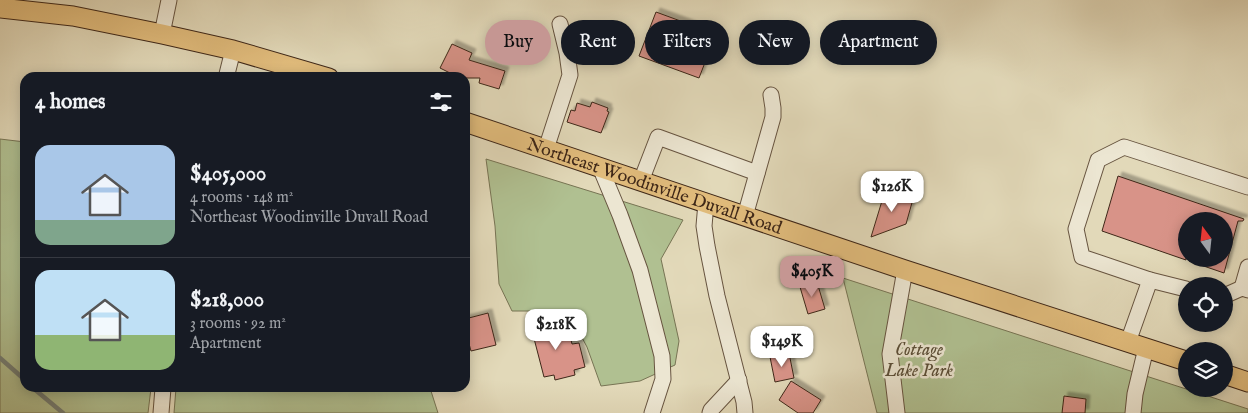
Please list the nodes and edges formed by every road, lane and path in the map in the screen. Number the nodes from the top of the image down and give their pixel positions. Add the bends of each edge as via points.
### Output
1 (169, 0) edge
2 (0, 8) edge
3 (560, 24) dead end
4 (162, 34) junction
5 (233, 50) junction
6 (228, 72) edge
7 (308, 72) edge
8 (771, 95) dead end
9 (470, 124) edge
10 (546, 149) junction
11 (600, 167) junction
12 (757, 173) junction
13 (642, 181) junction
14 (1248, 187) edge
15 (706, 203) junction
16 (745, 216) junction
17 (1248, 267) edge
18 (905, 270) junction
19 (1150, 280) junction
20 (1178, 287) edge
21 (1245, 289) edge
22 (1233, 293) edge
23 (1137, 345) junction
24 (1178, 358) edge
25 (1233, 377) edge
26 (738, 380) junction
27 (1248, 382) edge
28 (163, 392) edge
29 (161, 413) edge
30 (652, 413) edge
31 (710, 413) edge
32 (745, 413) edge
33 (897, 413) edge
34 (1134, 413) edge

1 - 4 street
2 - 4 main road via 73,16
3 - 10 street via 570,75
4 - 5 main road
5 - 6 street
5 - 7 main road
8 - 12 street via 773,117
9 - 10 main road, Northeast Woodinville Duvall Road
10 - 11 main road, Northeast Woodinville Duvall Road
11 - 13 main road, Northeast Woodinville Duvall Road
11 - 30 street via 640,270 662,356 663,379
12 - 13 street via 658,137
12 - 16 street
13 - 15 main road, Northeast Woodinville Duvall Road
14 - 19 street via 1124,147 1098,160 1076,229 1082,257
15 - 16 main road, Northeast Woodinville Duvall Road
15 - 26 street via 704,226 707,246
16 - 18 main road, Northeast Woodinville Duvall Road
17 - 21 street
18 - 23 main road, Northeast Woodinville Duvall Road
18 - 33 street via 890,354
19 - 20 street
19 - 23 street
21 - 22 street
23 - 24 main road, Northeast Woodinville Duvall Road
23 - 34 street
25 - 27 main road
26 - 31 street
26 - 32 street
28 - 29 street

